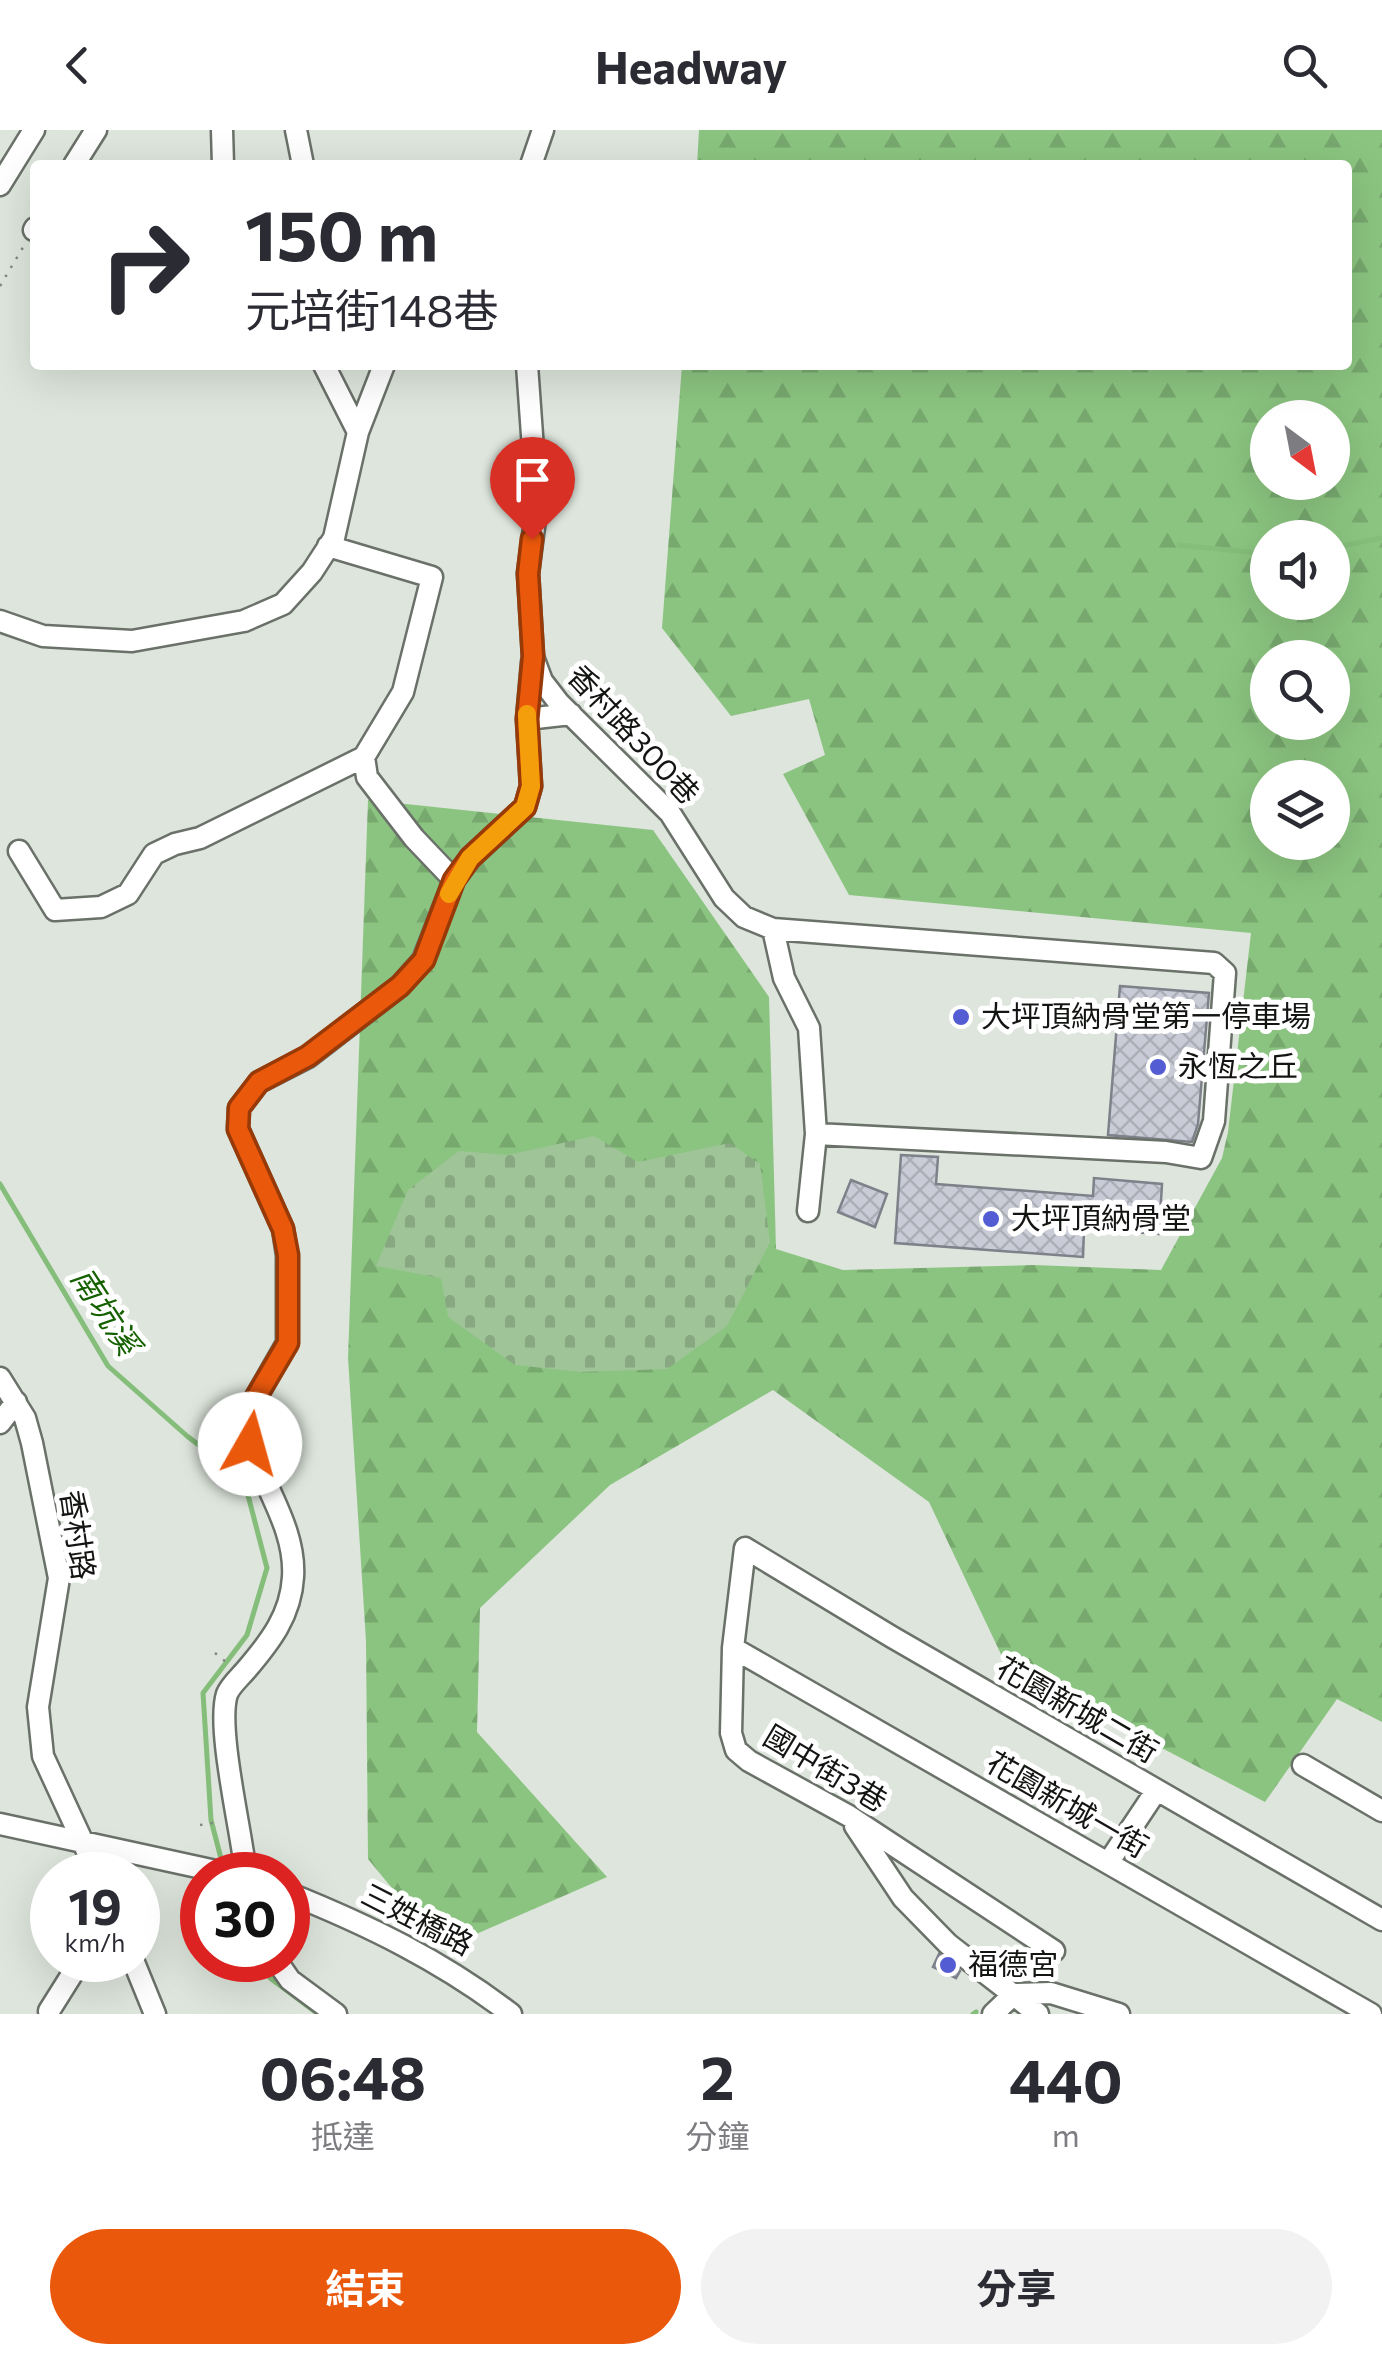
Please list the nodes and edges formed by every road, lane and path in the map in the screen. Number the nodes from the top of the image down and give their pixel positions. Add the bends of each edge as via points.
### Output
1 (34, 130) edge
2 (96, 130) edge
3 (222, 130) edge
4 (296, 130) edge
5 (543, 130) edge
6 (77, 160) edge
7 (223, 160) edge
8 (302, 160) edge
9 (533, 160) edge
10 (0, 185) edge
11 (30, 236) edge
12 (0, 286) edge
13 (327, 370) edge
14 (382, 370) edge
15 (527, 370) edge
16 (358, 432) junction
17 (328, 546) junction
18 (0, 621) edge
19 (533, 656) junction
20 (571, 714) junction
21 (527, 719) junction
22 (364, 757) junction
23 (19, 851) dead end
24 (454, 880) junction
25 (772, 929) junction
26 (816, 1134) junction
27 (808, 1211) dead end
28 (0, 1378) edge
29 (16, 1402) junction
30 (0, 1422) edge
31 (744, 1548) joint
32 (733, 1648) junction
33 (215, 1653) dead end
34 (235, 1669) dead end
35 (1303, 1765) dead end
36 (1156, 1791) junction
37 (1382, 1811) edge
38 (849, 1816) junction
39 (226, 1822) dead end
40 (0, 1824) edge
41 (200, 1824) dead end
42 (83, 1842) junction
43 (88, 1852) edge
44 (243, 1852) edge
45 (1108, 1863) junction
46 (180, 1865) edge
47 (310, 1902) edge
48 (1382, 1920) edge
49 (1054, 1951) dead end
50 (67, 1982) edge
51 (142, 1982) edge
52 (293, 1982) edge
53 (1014, 1994) junction
54 (48, 2011) dead end
55 (1111, 2012) edge
56 (154, 2014) edge
57 (336, 2014) edge
58 (511, 2014) edge
59 (994, 2014) edge
60 (1038, 2014) edge
61 (1372, 2014) edge

1 - 10 street
2 - 6 street
3 - 7 street
4 - 8 street
5 - 9 street
11 - 12 path
13 - 16 street
14 - 16 street
15 - 19 street, 香村路300巷 via 537,505 528,574
16 - 17 street
17 - 18 street via 282,604 244,621 132,642 43,636
17 - 22 street via 432,577 403,692
19 - 20 street, 香村路300巷 via 542,681
19 - 21 street
20 - 21 street
20 - 25 street, 香村路300巷 via 670,814 724,898 744,917
21 - 24 street via 531,786 525,807
22 - 23 street via 154,854 128,894 102,907 55,910
22 - 24 street via 367,777
24 - 44 street via 424,960 400,986 308,1056 259,1082 239,1108 238,1129 288,1255 288,1343 246,1423 293,1547 289,1606 271,1641 227,1692 225,1732
25 - 26 street via 784,978 809,1028
25 - 26 street via 1214,963 1225,973 1214,1121 1201,1158
26 - 27 street
28 - 29 street, 香村路
29 - 30 street
29 - 42 street, 香村路 via 32,1444 58,1578 38,1707 44,1756
31 - 32 street, 國中街3巷
31 - 36 street, 花園新城二街
32 - 38 street, 國中街3巷 via 736,1750
32 - 45 street, 花園新城一街
33 - 34 path
35 - 37 street
36 - 45 street
36 - 48 street, 花園新城二街
38 - 49 street, 國中街3巷
38 - 53 street via 903,1898 948,1944
39 - 41 path
40 - 42 street
42 - 43 street, 香村路
42 - 46 street
45 - 61 street, 花園新城一街
47 - 58 street, 三姓橋路 via 465,1978
50 - 54 street
51 - 56 street
52 - 57 street
53 - 55 street via 1050,1993
53 - 59 street
53 - 60 street

